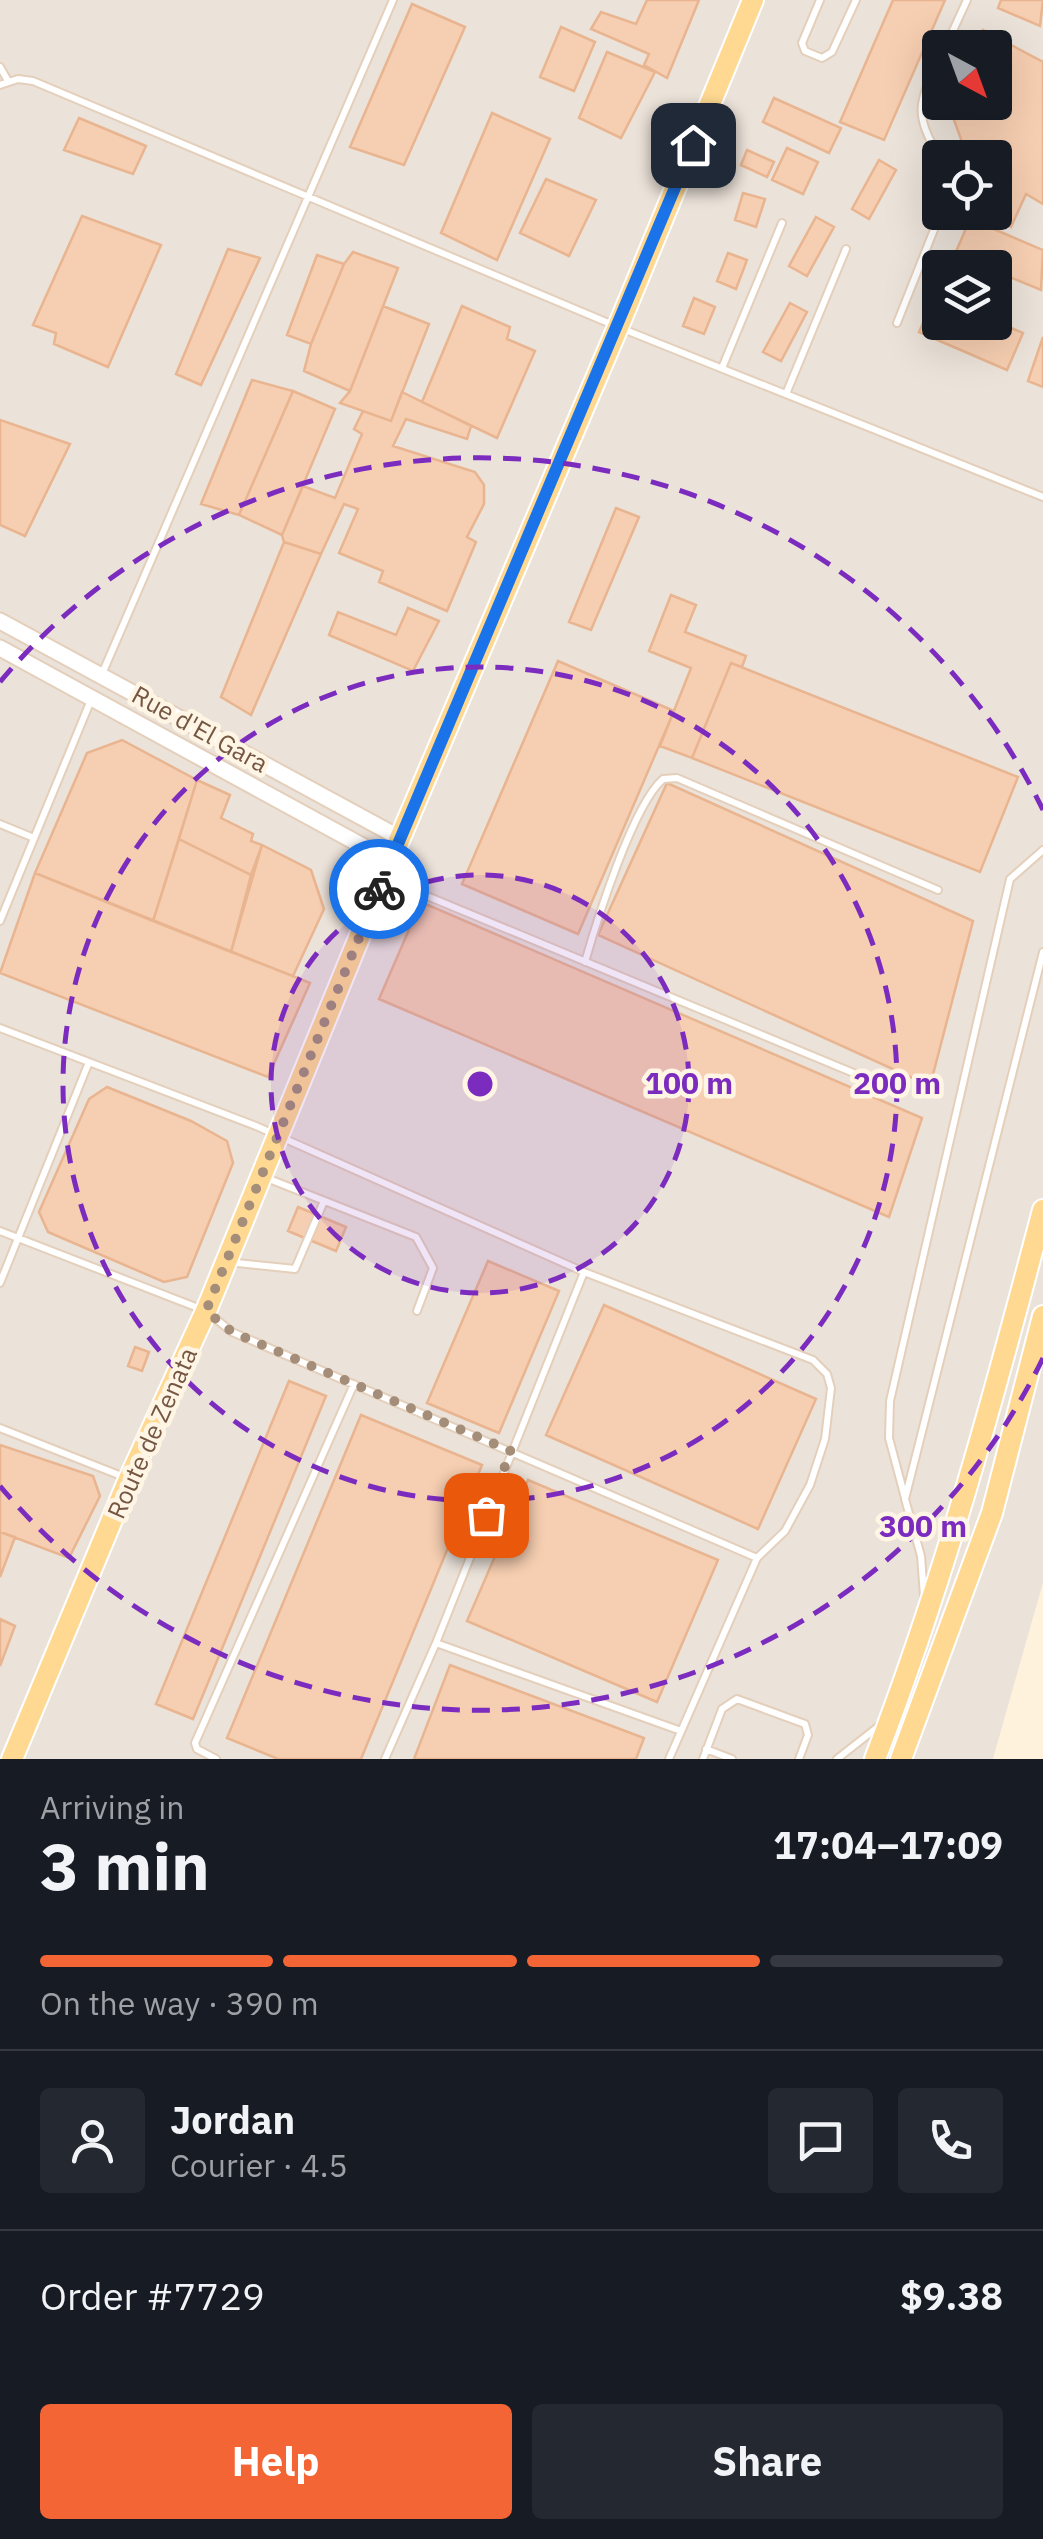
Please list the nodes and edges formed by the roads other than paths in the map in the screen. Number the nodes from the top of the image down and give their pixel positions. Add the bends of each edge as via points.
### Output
1 (393, 0) edge
2 (753, 0) edge
3 (820, 0) edge
4 (856, 0) edge
5 (968, 0) edge
6 (954, 30) edge
7 (0, 67) edge
8 (4, 83) edge
9 (922, 103) edge
10 (929, 140) edge
11 (310, 197) junction
12 (782, 223) dead end
13 (934, 230) edge
14 (846, 249) dead end
15 (897, 323) dead end
16 (618, 326) junction
17 (722, 368) junction
18 (786, 394) junction
19 (1043, 498) edge
20 (0, 621) edge
21 (0, 648) edge
22 (102, 676) junction
23 (92, 698) junction
24 (0, 824) edge
25 (34, 838) junction
26 (400, 838) junction
27 (1043, 850) edge
28 (387, 870) junction
29 (938, 890) dead end
30 (0, 921) edge
31 (1043, 952) edge
32 (585, 962) junction
33 (0, 1028) edge
34 (89, 1062) junction
35 (897, 1092) dead end
36 (279, 1137) junction
37 (262, 1176) junction
38 (324, 1201) junction
39 (1043, 1210) edge
40 (0, 1231) edge
41 (18, 1238) junction
42 (226, 1262) junction
43 (584, 1272) junction
44 (0, 1283) edge
45 (206, 1311) junction
46 (417, 1311) dead end
47 (1043, 1316) edge
48 (354, 1384) junction
49 (0, 1428) edge
50 (511, 1451) junction
51 (130, 1479) junction
52 (905, 1499) junction
53 (756, 1558) junction
54 (925, 1622) junction
55 (436, 1643) junction
56 (892, 1716) junction
57 (681, 1730) junction
58 (706, 1749) junction
59 (12, 1759) edge
60 (216, 1759) edge
61 (385, 1759) edge
62 (669, 1759) edge
63 (703, 1759) edge
64 (732, 1759) edge
65 (799, 1759) edge
66 (837, 1759) edge
67 (875, 1759) edge
68 (901, 1759) edge

1 - 11 lane
2 - 16 main road, Route de Zenata
3 - 4 lane via 802,43 804,51 822,58 832,52
5 - 6 lane
7 - 8 lane
8 - 11 lane via 33,81
9 - 10 lane
11 - 16 lane
11 - 22 lane
12 - 17 lane
13 - 15 lane
14 - 18 lane
16 - 17 lane
16 - 26 main road, Route de Zenata
17 - 18 lane
18 - 19 lane
20 - 22 street, Rue d'El Gara
21 - 23 street, Rue d'El Gara
22 - 26 street, Rue d'El Gara
23 - 25 lane
23 - 28 street, Rue d'El Gara
24 - 25 lane
25 - 30 lane
26 - 28 main road, Route de Zenata
27 - 52 lane via 1010,879 890,1401 889,1438
28 - 32 lane
28 - 36 main road, Route de Zenata
29 - 32 lane via 677,778 663,779 646,799
31 - 52 lane
32 - 35 lane
33 - 34 lane
34 - 36 lane
34 - 41 lane
36 - 37 main road, Route de Zenata
36 - 43 lane
37 - 38 lane
37 - 42 main road, Route de Zenata
38 - 42 lane via 294,1270
38 - 46 lane via 416,1238 432,1268
39 - 54 main road
40 - 41 lane
41 - 44 lane
41 - 45 lane
42 - 45 main road, Route de Zenata
43 - 50 lane
43 - 53 lane via 813,1360 827,1374 830,1411 810,1484 785,1531
45 - 48 lane via 232,1332
45 - 51 main road, Route de Zenata
47 - 68 main road via 992,1513
48 - 50 lane
48 - 60 lane via 196,1743
49 - 51 lane
50 - 53 lane
50 - 55 lane
51 - 59 main road, Route de Zenata
52 - 54 lane via 921,1556
53 - 57 lane
54 - 56 main road
55 - 57 lane
55 - 61 lane
56 - 66 lane
56 - 67 main road
57 - 62 lane
58 - 63 lane
58 - 64 lane
58 - 65 lane via 722,1709 738,1699 804,1724 808,1735

